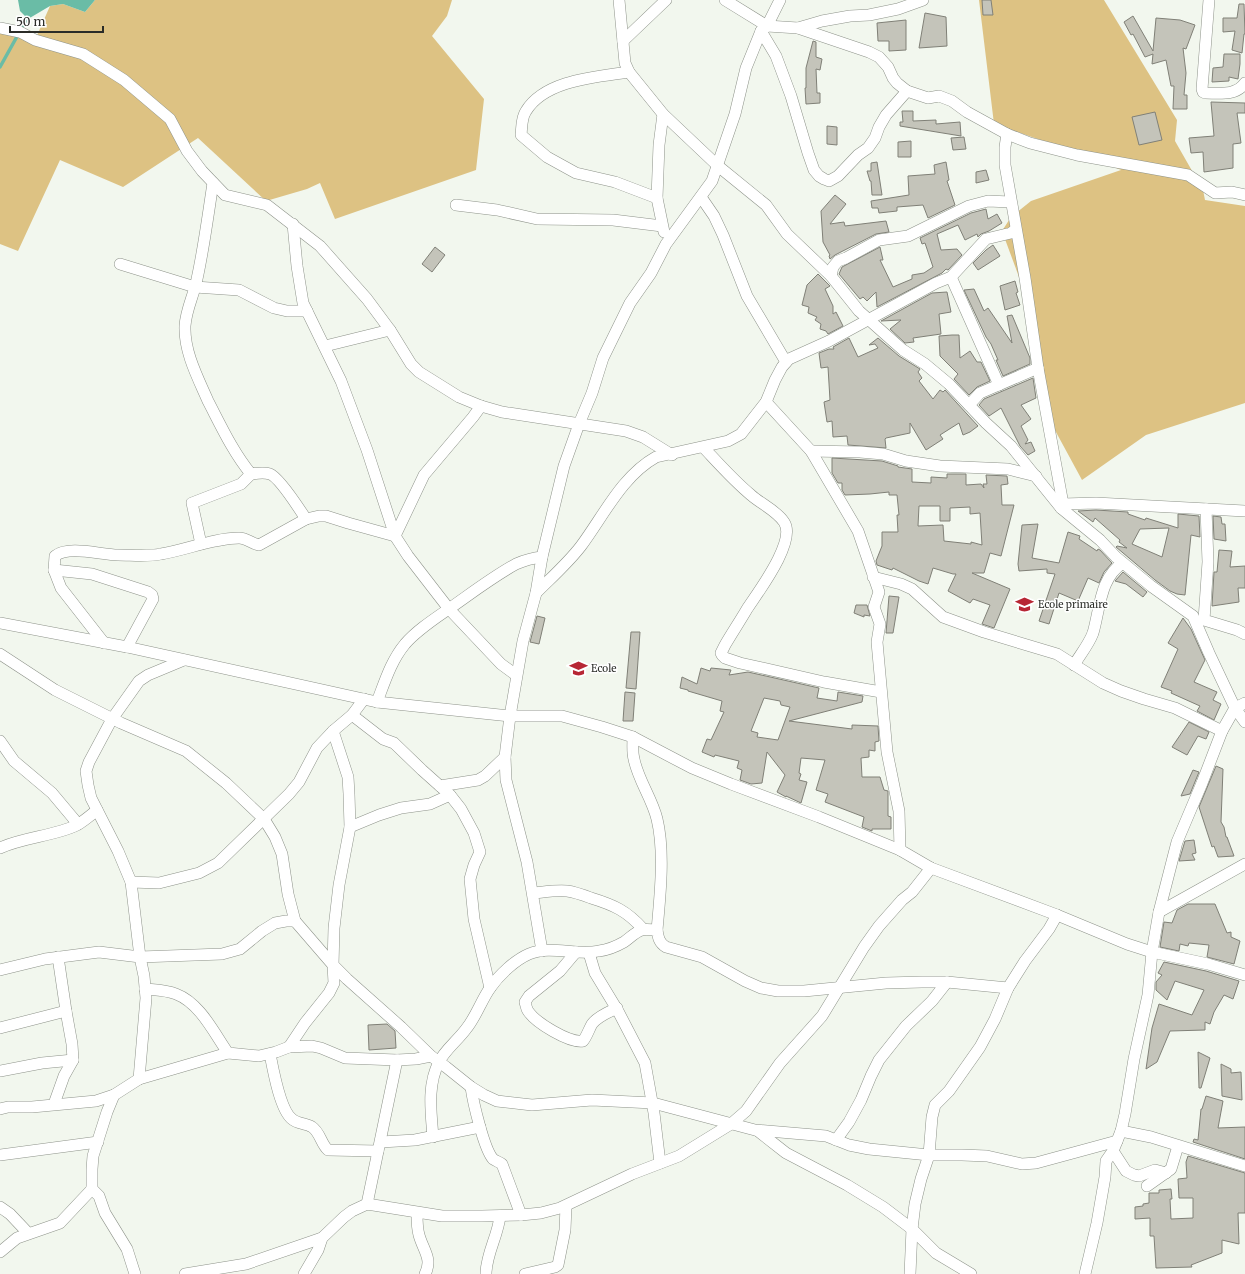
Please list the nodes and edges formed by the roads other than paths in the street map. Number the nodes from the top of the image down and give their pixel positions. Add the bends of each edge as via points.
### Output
1 (619, 0) edge
2 (666, 0) edge
3 (725, 0) edge
4 (780, 0) edge
5 (923, 0) edge
6 (1209, 0) edge
7 (0, 28) edge
8 (764, 28) junction
9 (798, 28) junction
10 (623, 41) junction
11 (629, 72) junction
12 (1245, 84) edge
13 (907, 91) junction
14 (663, 114) junction
15 (1007, 134) junction
16 (718, 166) junction
17 (213, 183) junction
18 (1245, 195) edge
19 (701, 197) junction
20 (656, 198) junction
21 (1010, 202) junction
22 (456, 204) dead end
23 (293, 224) junction
24 (662, 226) junction
25 (1015, 230) junction
26 (666, 244) junction
27 (120, 264) dead end
28 (831, 276) junction
29 (951, 277) junction
30 (195, 286) junction
31 (307, 310) junction
32 (868, 319) junction
33 (390, 330) junction
34 (325, 346) junction
35 (786, 362) junction
36 (1038, 368) junction
37 (999, 385) junction
38 (766, 402) junction
39 (969, 405) junction
40 (481, 406) junction
41 (579, 424) junction
42 (704, 448) junction
43 (811, 451) junction
44 (672, 455) junction
45 (251, 474) junction
46 (1036, 476) junction
47 (1062, 506) junction
48 (1206, 509) junction
49 (1245, 511) edge
50 (306, 519) junction
51 (395, 536) junction
52 (202, 544) junction
53 (542, 557) junction
54 (1123, 563) junction
55 (54, 570) junction
56 (873, 577) junction
57 (536, 593) junction
58 (449, 609) junction
59 (1199, 618) junction
60 (0, 623) edge
61 (1245, 634) edge
62 (104, 643) junction
63 (127, 647) junction
64 (0, 654) edge
65 (184, 660) junction
66 (1074, 665) junction
67 (516, 675) junction
68 (881, 692) junction
69 (364, 699) junction
70 (377, 702) junction
71 (1240, 705) edge
72 (352, 715) junction
73 (510, 716) junction
74 (112, 719) junction
75 (1245, 722) edge
76 (333, 731) junction
77 (1222, 731) junction
78 (633, 737) junction
79 (0, 741) edge
80 (505, 757) junction
81 (440, 786) junction
82 (450, 795) junction
83 (97, 810) junction
84 (264, 819) junction
85 (78, 824) junction
86 (350, 827) junction
87 (0, 848) edge
88 (900, 850) junction
89 (1245, 864) edge
90 (931, 868) junction
91 (131, 882) junction
92 (533, 893) junction
93 (1159, 912) junction
94 (1057, 915) junction
95 (295, 921) junction
96 (643, 929) junction
97 (657, 930) junction
98 (542, 951) junction
99 (576, 952) junction
100 (1152, 952) junction
101 (589, 953) junction
102 (58, 957) junction
103 (140, 957) junction
104 (0, 958) edge
105 (333, 966) junction
106 (1, 969) edge
107 (1245, 975) edge
108 (947, 982) junction
109 (840, 987) junction
110 (490, 988) junction
111 (1008, 988) junction
112 (145, 989) junction
113 (617, 1008) junction
114 (66, 1011) junction
115 (0, 1028) edge
116 (289, 1047) junction
117 (228, 1053) junction
118 (270, 1054) junction
119 (435, 1059) junction
120 (73, 1060) junction
121 (397, 1060) junction
122 (0, 1071) edge
123 (139, 1079) junction
124 (471, 1087) junction
125 (114, 1095) junction
126 (54, 1104) junction
127 (653, 1104) junction
128 (0, 1109) edge
129 (731, 1124) junction
130 (480, 1127) junction
131 (758, 1130) junction
132 (1119, 1136) junction
133 (433, 1137) junction
134 (836, 1140) junction
135 (98, 1142) junction
136 (380, 1146) junction
137 (1178, 1146) junction
138 (1112, 1151) junction
139 (0, 1155) edge
140 (929, 1155) junction
141 (660, 1163) junction
142 (1245, 1166) edge
143 (1166, 1173) junction
144 (1147, 1186) dead end
145 (92, 1189) junction
146 (367, 1204) junction
147 (566, 1206) junction
148 (0, 1207) edge
149 (417, 1213) junction
150 (521, 1215) junction
151 (500, 1216) junction
152 (912, 1229) junction
153 (28, 1233) junction
154 (322, 1238) junction
155 (0, 1252) edge
156 (135, 1274) edge
157 (185, 1274) edge
158 (304, 1274) edge
159 (425, 1274) edge
160 (486, 1274) edge
161 (525, 1274) edge
162 (910, 1274) edge
163 (971, 1274) edge
164 (1085, 1274) edge

1 - 10 street
2 - 10 street
3 - 8 street
4 - 8 street
5 - 9 street via 898,9 850,16
6 - 12 street via 1203,92 1231,93
7 - 17 street via 20,32 36,40 83,54 124,80 170,119 187,151
8 - 9 street
8 - 13 street via 791,96 814,170 824,179 829,181 838,176 868,148 886,115
8 - 16 street via 746,68 735,114
9 - 13 street via 879,57 888,67 892,78
10 - 11 street via 625,63
11 - 14 street
11 - 20 street via 580,80 554,88 538,97 525,112 521,135 547,157 576,173 615,182
13 - 15 street via 928,98 939,96 952,101
14 - 16 street
14 - 20 street
15 - 18 street via 1050,149 1188,176 1214,193 1232,192
15 - 21 street via 1004,165
16 - 19 street
16 - 28 street via 766,205 787,234
17 - 23 street via 225,195 267,205
17 - 30 street
19 - 26 street
19 - 35 street via 723,235 747,296
20 - 24 street
21 - 25 street
21 - 28 street via 988,201 969,206 908,236 879,240 838,261
22 - 24 street via 537,218 613,220
23 - 31 street via 300,292
23 - 33 street via 320,246 367,299
24 - 26 street
25 - 29 street via 986,239
25 - 36 street
26 - 41 street via 651,273 630,302 603,358
27 - 30 street
28 - 32 street
29 - 32 street
29 - 37 street
30 - 31 street via 235,289 274,308 287,311
30 - 45 street via 185,327 193,368 223,430
31 - 34 street
32 - 35 street
32 - 39 street via 903,350 949,384
33 - 34 street
33 - 40 street via 411,364 419,372 459,397
34 - 51 street via 351,406
35 - 38 street
36 - 37 street
36 - 47 street
37 - 39 street via 980,393
38 - 42 street via 742,434
38 - 43 street
39 - 46 street via 1011,446
40 - 41 street via 502,412
40 - 51 street via 424,475
41 - 44 street via 626,431 643,437
41 - 53 street via 564,466
42 - 44 street
42 - 68 street via 723,470 779,516 787,528 781,552 772,572 725,645 722,655 740,663
43 - 46 street via 883,454 906,461 940,466 1008,469
43 - 56 street via 858,531
44 - 57 street via 656,457 634,473 580,547
45 - 50 street via 272,475
45 - 52 street via 241,484 192,503
46 - 47 street
47 - 48 street via 1096,503
47 - 54 street
48 - 49 street
48 - 59 street via 1208,562
50 - 51 street via 326,516
50 - 52 street via 259,545 239,538
51 - 58 street
52 - 55 street via 151,555 63,551 55,556
53 - 57 street
53 - 58 street via 516,565
54 - 59 street via 1151,586
54 - 66 street via 1115,568 1104,589 1093,634
55 - 62 street via 61,588
55 - 63 street via 98,576 152,595 153,599
56 - 66 street via 912,588 943,616 984,632 1057,654
56 - 68 street via 879,592 874,607 880,624 877,642
57 - 67 street via 522,641
58 - 67 street via 501,664
58 - 70 street via 406,643 390,667
59 - 61 street
59 - 71 street via 1209,654
60 - 62 street
62 - 63 street
63 - 65 street
64 - 74 street via 55,690
65 - 69 street
65 - 74 street via 139,681
66 - 77 street via 1103,683 1175,708
67 - 73 street
68 - 88 street via 887,752 898,811
69 - 70 street
69 - 72 street
70 - 73 street
71 - 75 street
71 - 77 street
72 - 76 street
72 - 81 street via 383,739 394,743
73 - 78 street via 562,716
73 - 80 street
74 - 83 street via 86,771 91,798
74 - 84 street via 186,751 226,783
76 - 84 street via 317,748 299,782
76 - 86 street via 348,777
77 - 93 street via 1177,842
78 - 88 street via 692,768
78 - 97 street via 634,758 640,779 657,819 660,845
79 - 85 street via 14,760 52,793
80 - 81 street via 478,780
80 - 92 street via 506,780
81 - 82 street
82 - 86 street via 430,804 400,808
82 - 110 street via 468,820 480,848 472,873 471,886 474,919
83 - 85 street
83 - 91 street
84 - 91 street via 218,863 199,873 159,883
84 - 95 street via 282,854
85 - 87 street
86 - 105 street via 339,885
88 - 90 street
89 - 93 street
90 - 94 street
90 - 109 street via 879,926
91 - 103 street
92 - 96 street via 567,891 606,902 625,911
92 - 98 street
93 - 100 street
94 - 100 street
94 - 111 street
95 - 103 street via 275,924 236,951
95 - 105 street
96 - 97 street
96 - 101 street via 611,948
97 - 109 street via 661,945 702,957 761,988 804,991
98 - 99 street
98 - 110 street via 516,962
99 - 101 street
99 - 113 street via 560,971 529,996 525,1002 527,1010 550,1030 576,1041 583,1041 597,1019
100 - 107 street
100 - 132 street via 1148,995
101 - 113 street via 595,973
102 - 103 street via 99,952
102 - 106 street
102 - 114 street
103 - 112 street
104 - 106 street
105 - 116 street via 334,983 329,993
105 - 119 street
108 - 109 street
108 - 111 street
108 - 134 street via 879,1060 861,1100
109 - 129 street via 822,1016 780,1063 746,1111
110 - 119 street via 466,1029
111 - 140 street via 980,1047 949,1091 935,1105
112 - 117 street via 170,992 189,1001 203,1016
112 - 123 street
113 - 127 street via 645,1063
114 - 115 street
114 - 120 street
116 - 118 street
116 - 121 street via 312,1046 345,1058
117 - 118 street via 252,1056
117 - 123 street
118 - 136 street via 287,1115 312,1127 328,1150
119 - 121 street
119 - 124 street
119 - 133 street via 430,1097
120 - 122 street
120 - 126 street
121 - 136 street
123 - 125 street
124 - 127 street via 497,1102 518,1104 592,1100
124 - 130 street
125 - 126 street via 96,1101
125 - 135 street
126 - 128 street
127 - 129 street
127 - 141 street
129 - 131 street
129 - 141 street via 679,1156
130 - 133 street
130 - 150 street via 493,1159 502,1164
131 - 134 street via 815,1134
131 - 152 street via 786,1153 853,1188
132 - 137 street via 1151,1137
132 - 138 street
132 - 140 street via 1036,1164 1022,1164 987,1156
133 - 136 street
134 - 140 street via 869,1149
135 - 139 street
135 - 145 street via 93,1156
136 - 146 street
137 - 142 street
137 - 143 street via 1171,1169
138 - 143 street via 1126,1171 1134,1175 1139,1176 1155,1170
138 - 164 street via 1106,1161 1097,1223
140 - 152 street via 915,1204
141 - 147 street
143 - 144 street
145 - 153 street via 60,1223
145 - 156 street via 99,1196 104,1212 127,1249
146 - 149 street
146 - 154 street via 344,1217
147 - 150 street
147 - 161 street via 565,1230 558,1265
148 - 153 street
149 - 151 street via 442,1216
149 - 159 street via 419,1235 428,1262
150 - 151 street
151 - 160 street
152 - 162 street
152 - 163 street via 936,1252
153 - 155 street via 17,1238
154 - 157 street via 246,1264
154 - 158 street

